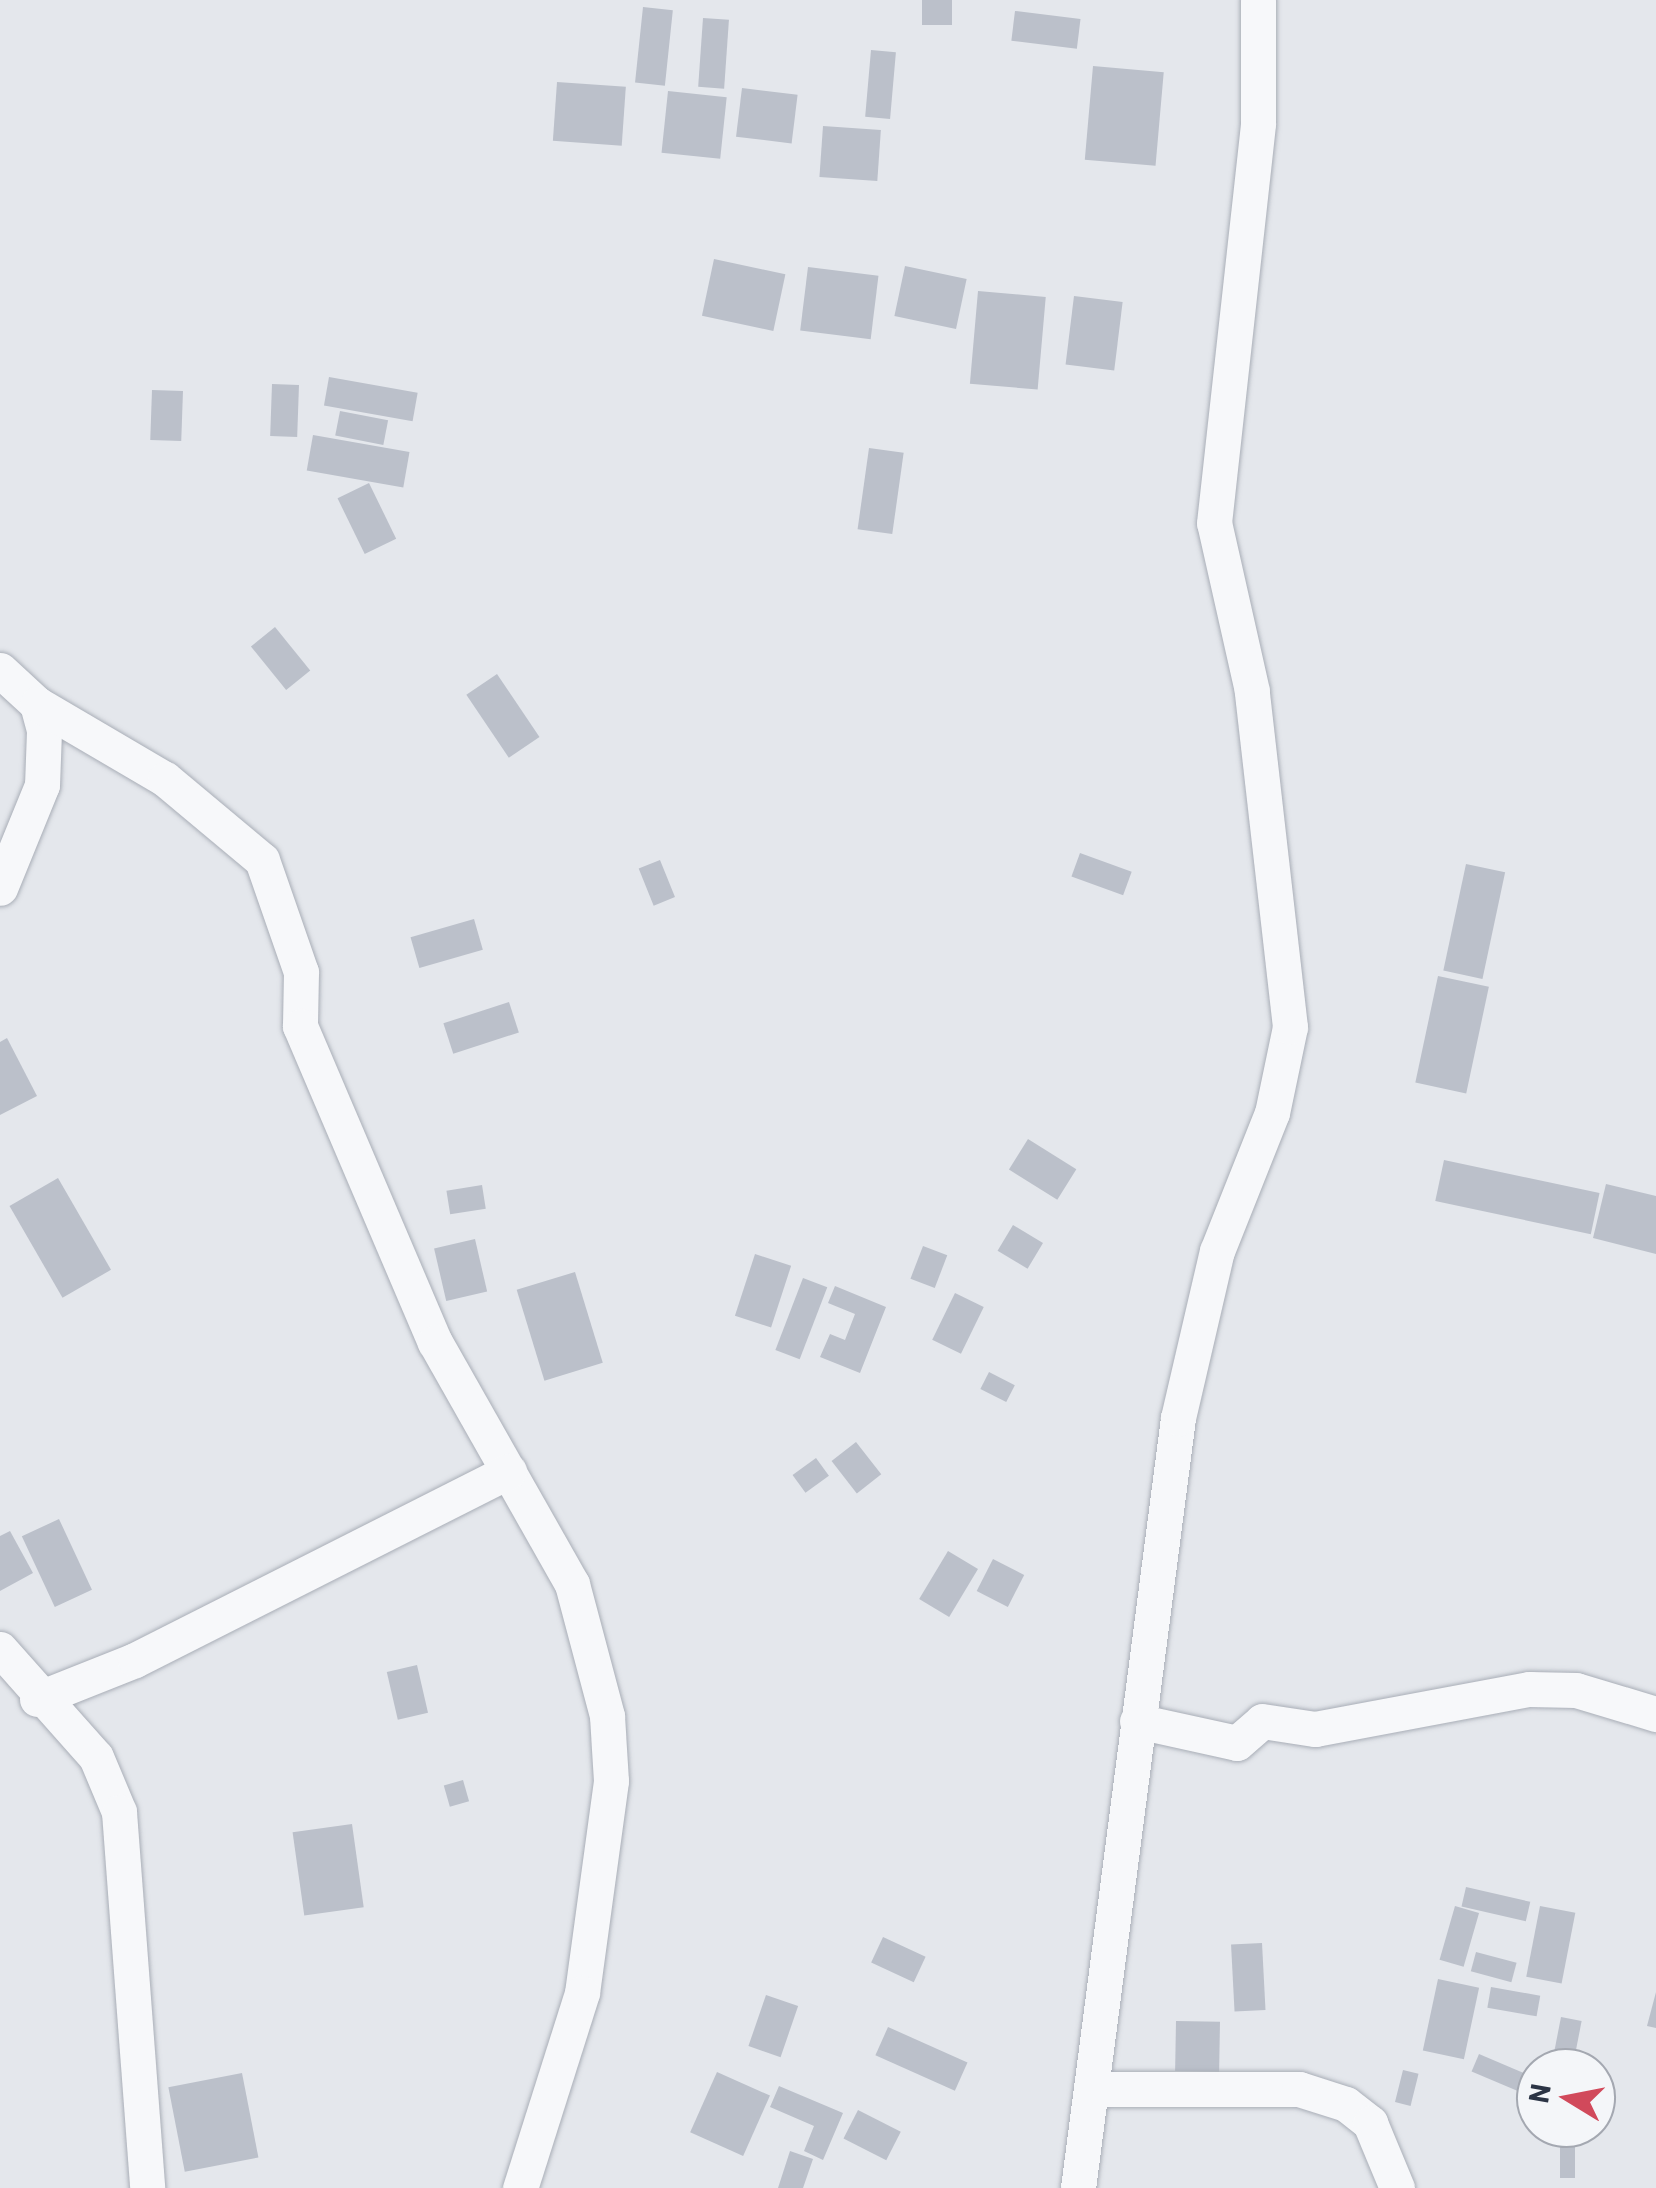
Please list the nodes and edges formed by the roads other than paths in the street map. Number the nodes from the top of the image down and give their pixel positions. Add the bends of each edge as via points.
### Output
1 (1258, 0) edge
2 (0, 670) edge
3 (38, 704) junction
4 (0, 888) edge
5 (509, 1471) junction
6 (0, 1649) edge
7 (19, 1687) edge
8 (1656, 1714) edge
9 (1137, 1721) junction
10 (1096, 2089) junction
11 (147, 2188) edge
12 (520, 2188) edge
13 (1078, 2188) edge
14 (1397, 2188) edge

1 - 9 street via 1258,123 1214,523 1252,690 1290,1027 1272,1113 1217,1251 1178,1418
2 - 3 street
3 - 4 street via 42,785
3 - 5 street via 165,778 262,860 302,972 300,1026 435,1342
5 - 7 street via 136,1660
5 - 12 street via 572,1584 607,1716 610,1780 582,1993
6 - 7 street
7 - 11 street via 96,1757 119,1812
8 - 9 street via 1576,1690 1529,1689 1315,1728 1262,1720 1229,1743
9 - 10 street
10 - 13 street
10 - 14 street via 1298,2089 1346,2104 1370,2122

